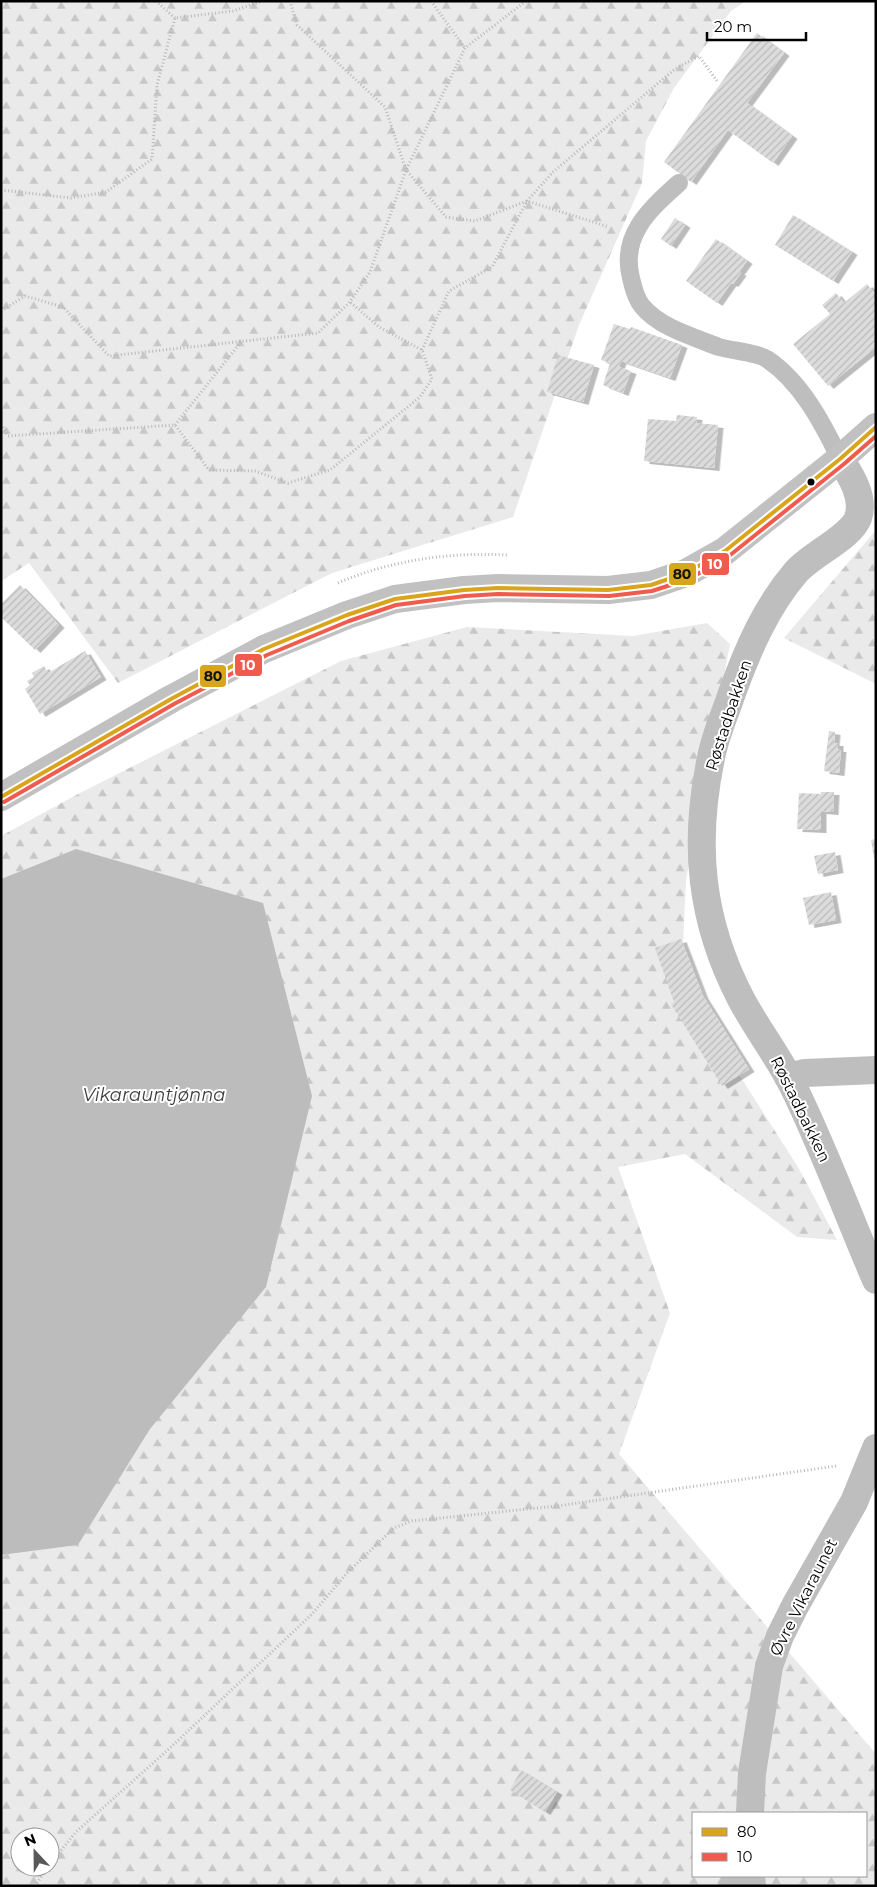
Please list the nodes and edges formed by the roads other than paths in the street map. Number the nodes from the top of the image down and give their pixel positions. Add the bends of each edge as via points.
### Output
1 (679, 183) dead end
2 (876, 427) edge
3 (840, 458) junction
4 (1, 797) edge
5 (876, 1070) edge
6 (788, 1077) junction
7 (876, 1280) edge
8 (873, 1454) edge
9 (750, 1812) edge

1 - 3 lane via 650,209 633,235 629,271 642,306 659,320 685,333 728,350 764,357 805,397
2 - 3 main road
3 - 4 main road via 725,551 686,573 651,585 608,590 498,588 395,599 264,649
3 - 6 street, Røstadbakken via 857,489 858,516 844,536 798,569 778,593 752,642 711,756 701,839 704,886 714,933 741,998
5 - 6 street via 822,1071
6 - 7 street, Røstadbakken via 814,1130
8 - 9 street, Øvre Vikaraunet via 854,1502 780,1636 769,1666 752,1773

